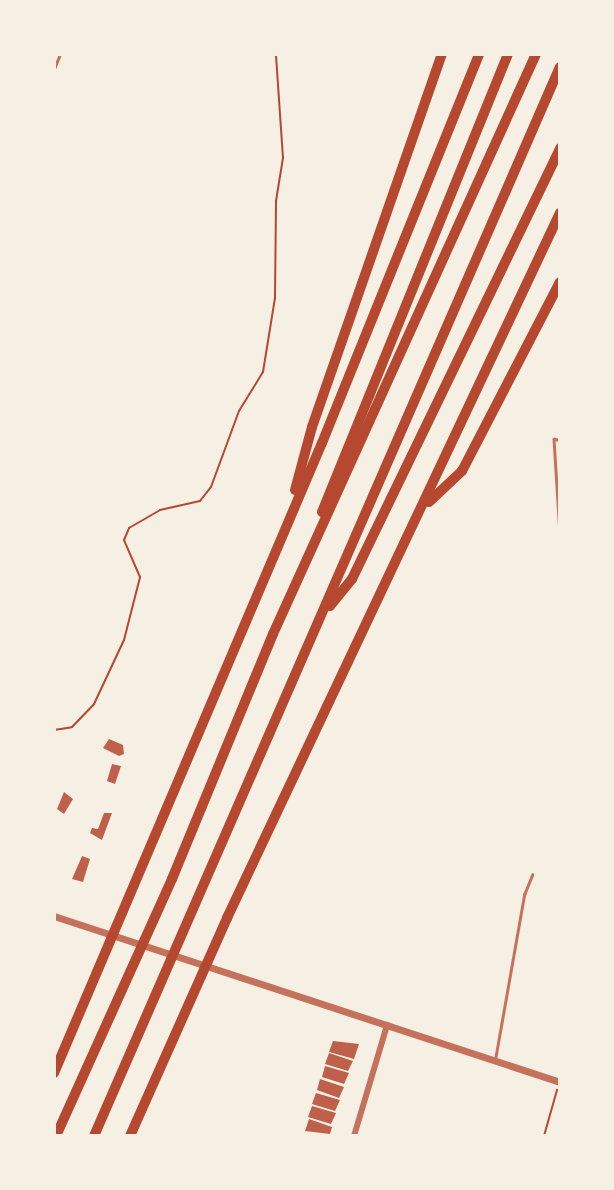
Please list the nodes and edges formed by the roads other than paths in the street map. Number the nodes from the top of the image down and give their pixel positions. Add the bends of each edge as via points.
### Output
1 (61, 54) edge
2 (442, 54) edge
3 (479, 54) edge
4 (508, 54) edge
5 (536, 54) edge
6 (560, 66) edge
7 (54, 69) edge
8 (560, 148) edge
9 (560, 213) edge
10 (560, 282) edge
11 (560, 441) edge
12 (422, 509) junction
13 (285, 526) junction
14 (560, 534) edge
15 (326, 611) junction
16 (273, 634) junction
17 (532, 875) dead end
18 (54, 916) edge
19 (387, 1025) junction
20 (495, 1060) junction
21 (54, 1073) edge
22 (560, 1082) edge
23 (55, 1136) edge
24 (94, 1136) edge
25 (130, 1136) edge
26 (354, 1136) edge

1 - 7 lane
2 - 13 highway via 312,427
3 - 13 highway
4 - 16 highway
5 - 16 highway
6 - 15 highway via 341,565
8 - 15 highway via 352,579
9 - 12 highway
10 - 12 highway via 462,471
11 - 14 lane via 554,439
12 - 25 highway via 227,918
13 - 21 highway
15 - 24 highway
16 - 23 highway via 172,879
17 - 20 lane via 524,895
18 - 19 street
19 - 20 street
19 - 26 street
20 - 22 street

